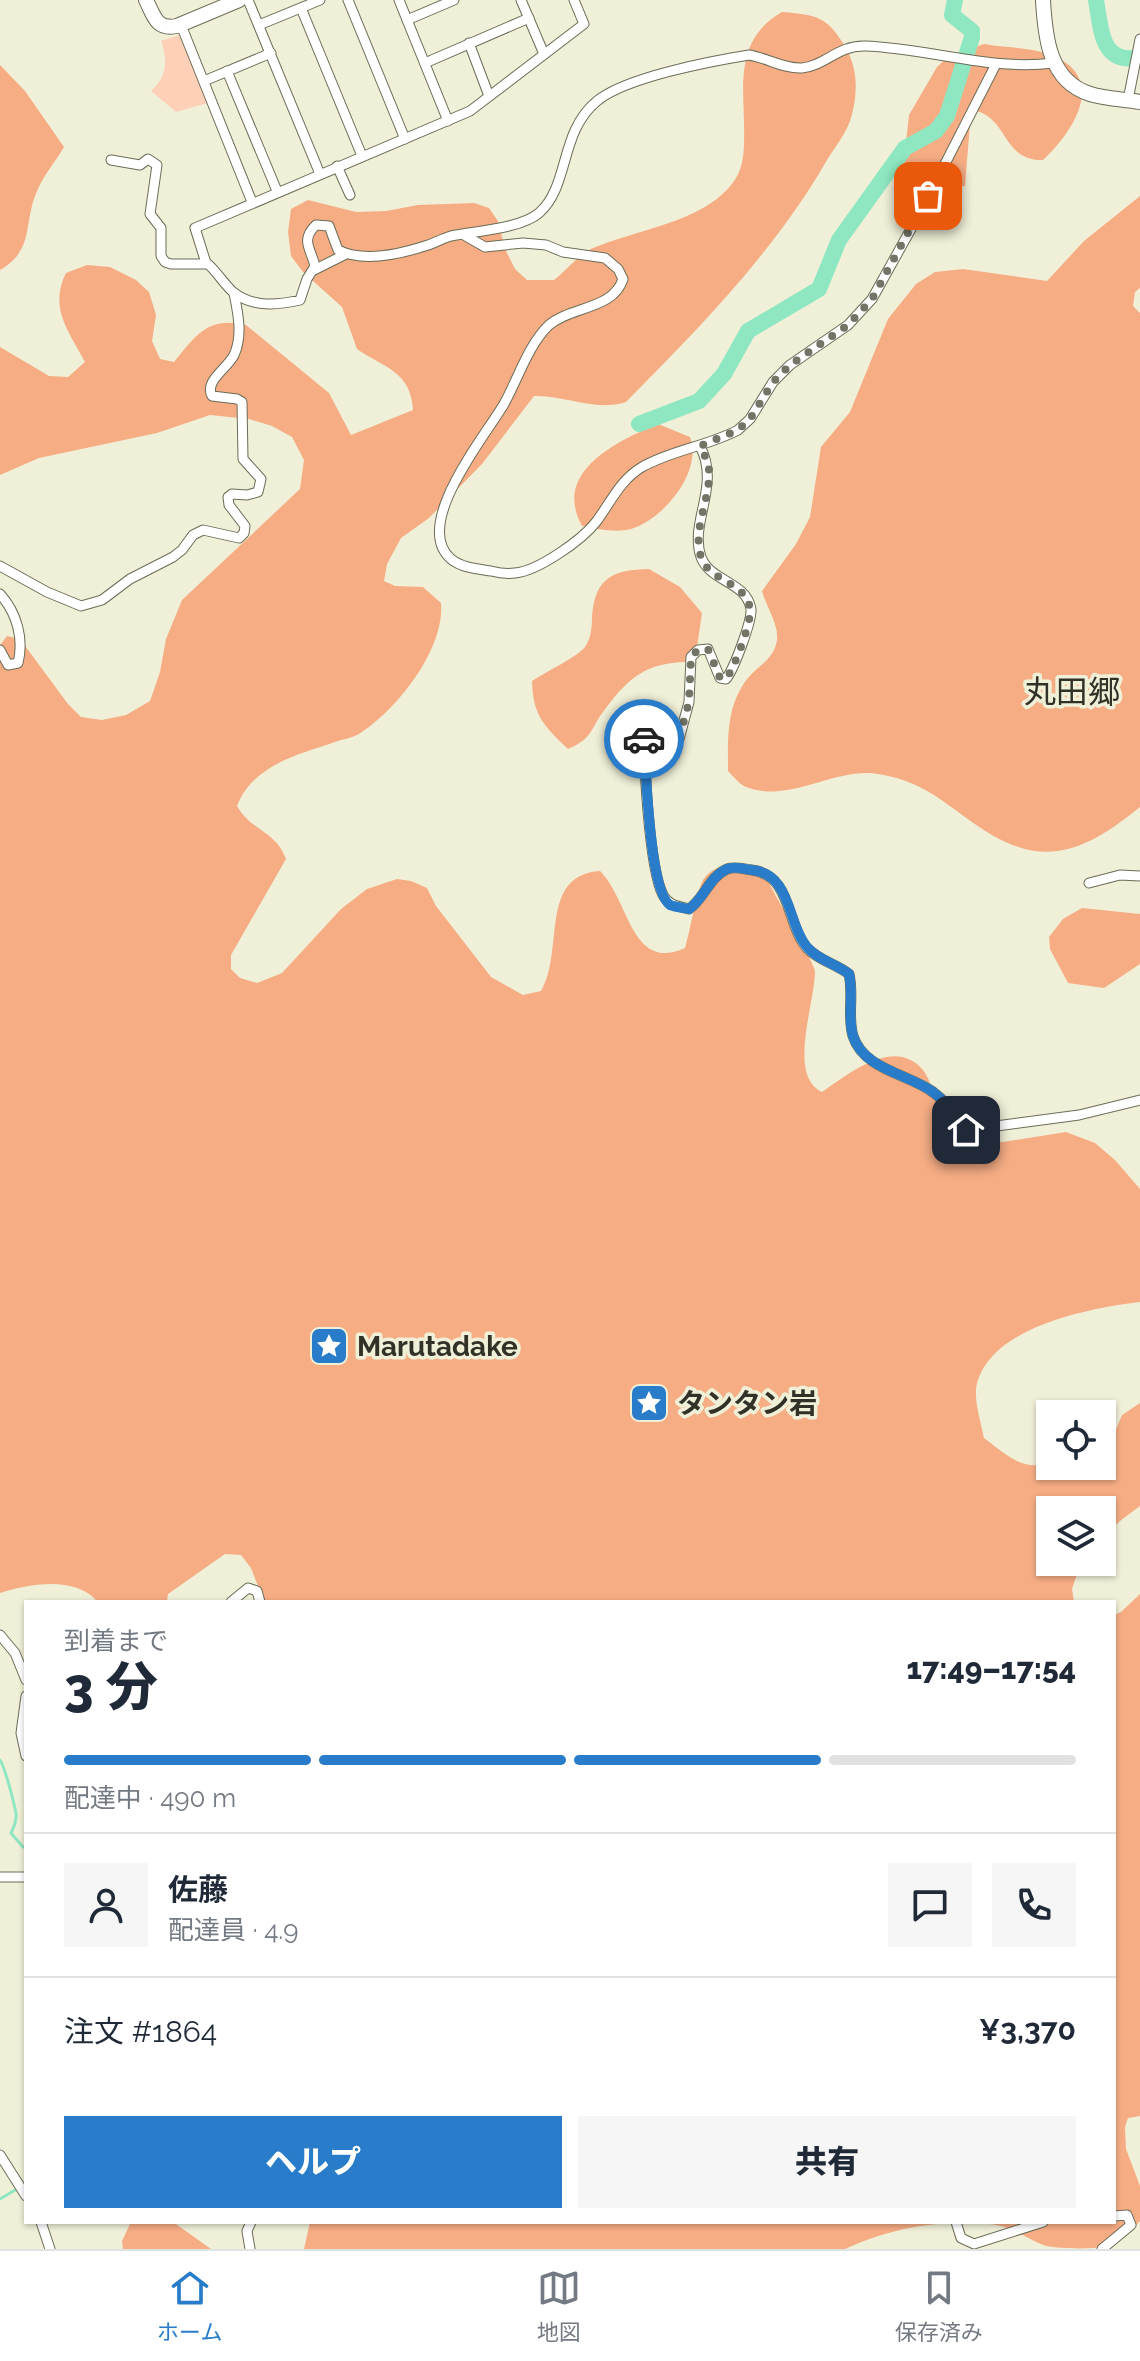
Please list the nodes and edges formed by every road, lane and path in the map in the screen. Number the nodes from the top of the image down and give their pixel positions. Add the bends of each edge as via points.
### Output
1 (148, 0) edge
2 (239, 0) edge
3 (248, 0) edge
4 (320, 0) edge
5 (348, 0) edge
6 (399, 0) edge
7 (454, 0) edge
8 (521, 0) edge
9 (574, 0) edge
10 (1043, 0) edge
11 (301, 8) junction
12 (529, 18) junction
13 (407, 20) junction
14 (181, 25) junction
15 (259, 25) junction
16 (1140, 39) edge
17 (469, 43) junction
18 (271, 53) junction
19 (544, 54) junction
20 (425, 63) junction
21 (1053, 63) junction
22 (996, 64) junction
23 (227, 71) junction
24 (204, 81) junction
25 (489, 96) junction
26 (1134, 101) edge
27 (448, 121) junction
28 (405, 139) junction
29 (362, 156) junction
30 (111, 160) dead end
31 (337, 166) junction
32 (320, 174) junction
33 (277, 191) junction
34 (350, 195) dead end
35 (252, 202) junction
36 (464, 235) junction
37 (346, 254) junction
38 (206, 263) junction
39 (313, 271) junction
40 (234, 293) junction
41 (700, 446) junction
42 (0, 566) edge
43 (0, 594) edge
44 (0, 650) edge
45 (1140, 876) edge
46 (1089, 883) dead end
47 (1140, 1100) edge
48 (233, 1600) edge
49 (259, 1600) edge
50 (0, 1635) edge
51 (24, 1675) edge
52 (24, 1711) edge
53 (24, 1747) edge
54 (0, 1877) edge
55 (24, 1877) edge
56 (0, 2155) edge
57 (24, 2193) edge
58 (1116, 2216) edge
59 (42, 2224) edge
60 (250, 2224) edge
61 (957, 2224) edge
62 (1037, 2224) edge
63 (50, 2249) edge
64 (250, 2249) edge
65 (1102, 2249) edge

1 - 14 street via 161,26
2 - 14 street
3 - 15 street
4 - 11 street
5 - 28 street
6 - 13 street
7 - 13 street
8 - 12 street
9 - 19 street via 584,24
10 - 21 street
11 - 15 street
11 - 29 street
12 - 17 street
12 - 19 street
13 - 20 street
14 - 24 street
15 - 18 street
16 - 26 street
17 - 20 street
17 - 25 street
18 - 23 street
18 - 32 street
19 - 25 street
20 - 27 street
21 - 22 street
21 - 26 street via 1070,83 1089,94
22 - 36 street via 851,45 803,68 749,55 638,82 601,98 577,125 558,181 539,214
22 - 41 street via 872,299 848,325 790,365 738,430
23 - 24 street
23 - 33 street
24 - 35 street
25 - 27 street
27 - 28 street
28 - 29 street
29 - 31 street
30 - 38 street via 140,165 148,159 157,165 150,214 161,228 161,256 171,264
31 - 32 street
31 - 34 street
32 - 33 street
33 - 35 street
35 - 38 street via 195,228
36 - 37 street via 406,252
36 - 41 street via 485,247 546,245 605,258 623,279 612,296 562,316 537,339 444,505 440,534 453,561 505,573 530,569 585,534 614,493 642,468
37 - 39 street
37 - 39 street via 338,250 329,226 316,225 306,241
38 - 40 street
39 - 40 street via 300,300 275,305
40 - 42 street via 240,322 237,345 209,391 242,402 243,459 261,479 258,492 228,497 244,533 239,538 203,530 173,557 102,600 81,606
41 - 47 street via 709,470 700,554 706,569 738,588 751,612 735,667 726,679 716,672 708,649 691,657 689,702 679,739 668,740 656,715 647,722 650,825 663,895 670,904 689,909 728,869 762,871 771,877 808,949 849,974 850,1022 861,1050 935,1094 966,1130 1079,1115
43 - 44 street via 17,627 18,663 8,665
45 - 46 street
48 - 49 street via 248,1588 257,1591
50 - 51 street
52 - 53 street
54 - 55 street
56 - 57 street
58 - 65 street via 1127,2215 1131,2225
59 - 63 street
60 - 64 street
61 - 62 street via 961,2238 974,2244

